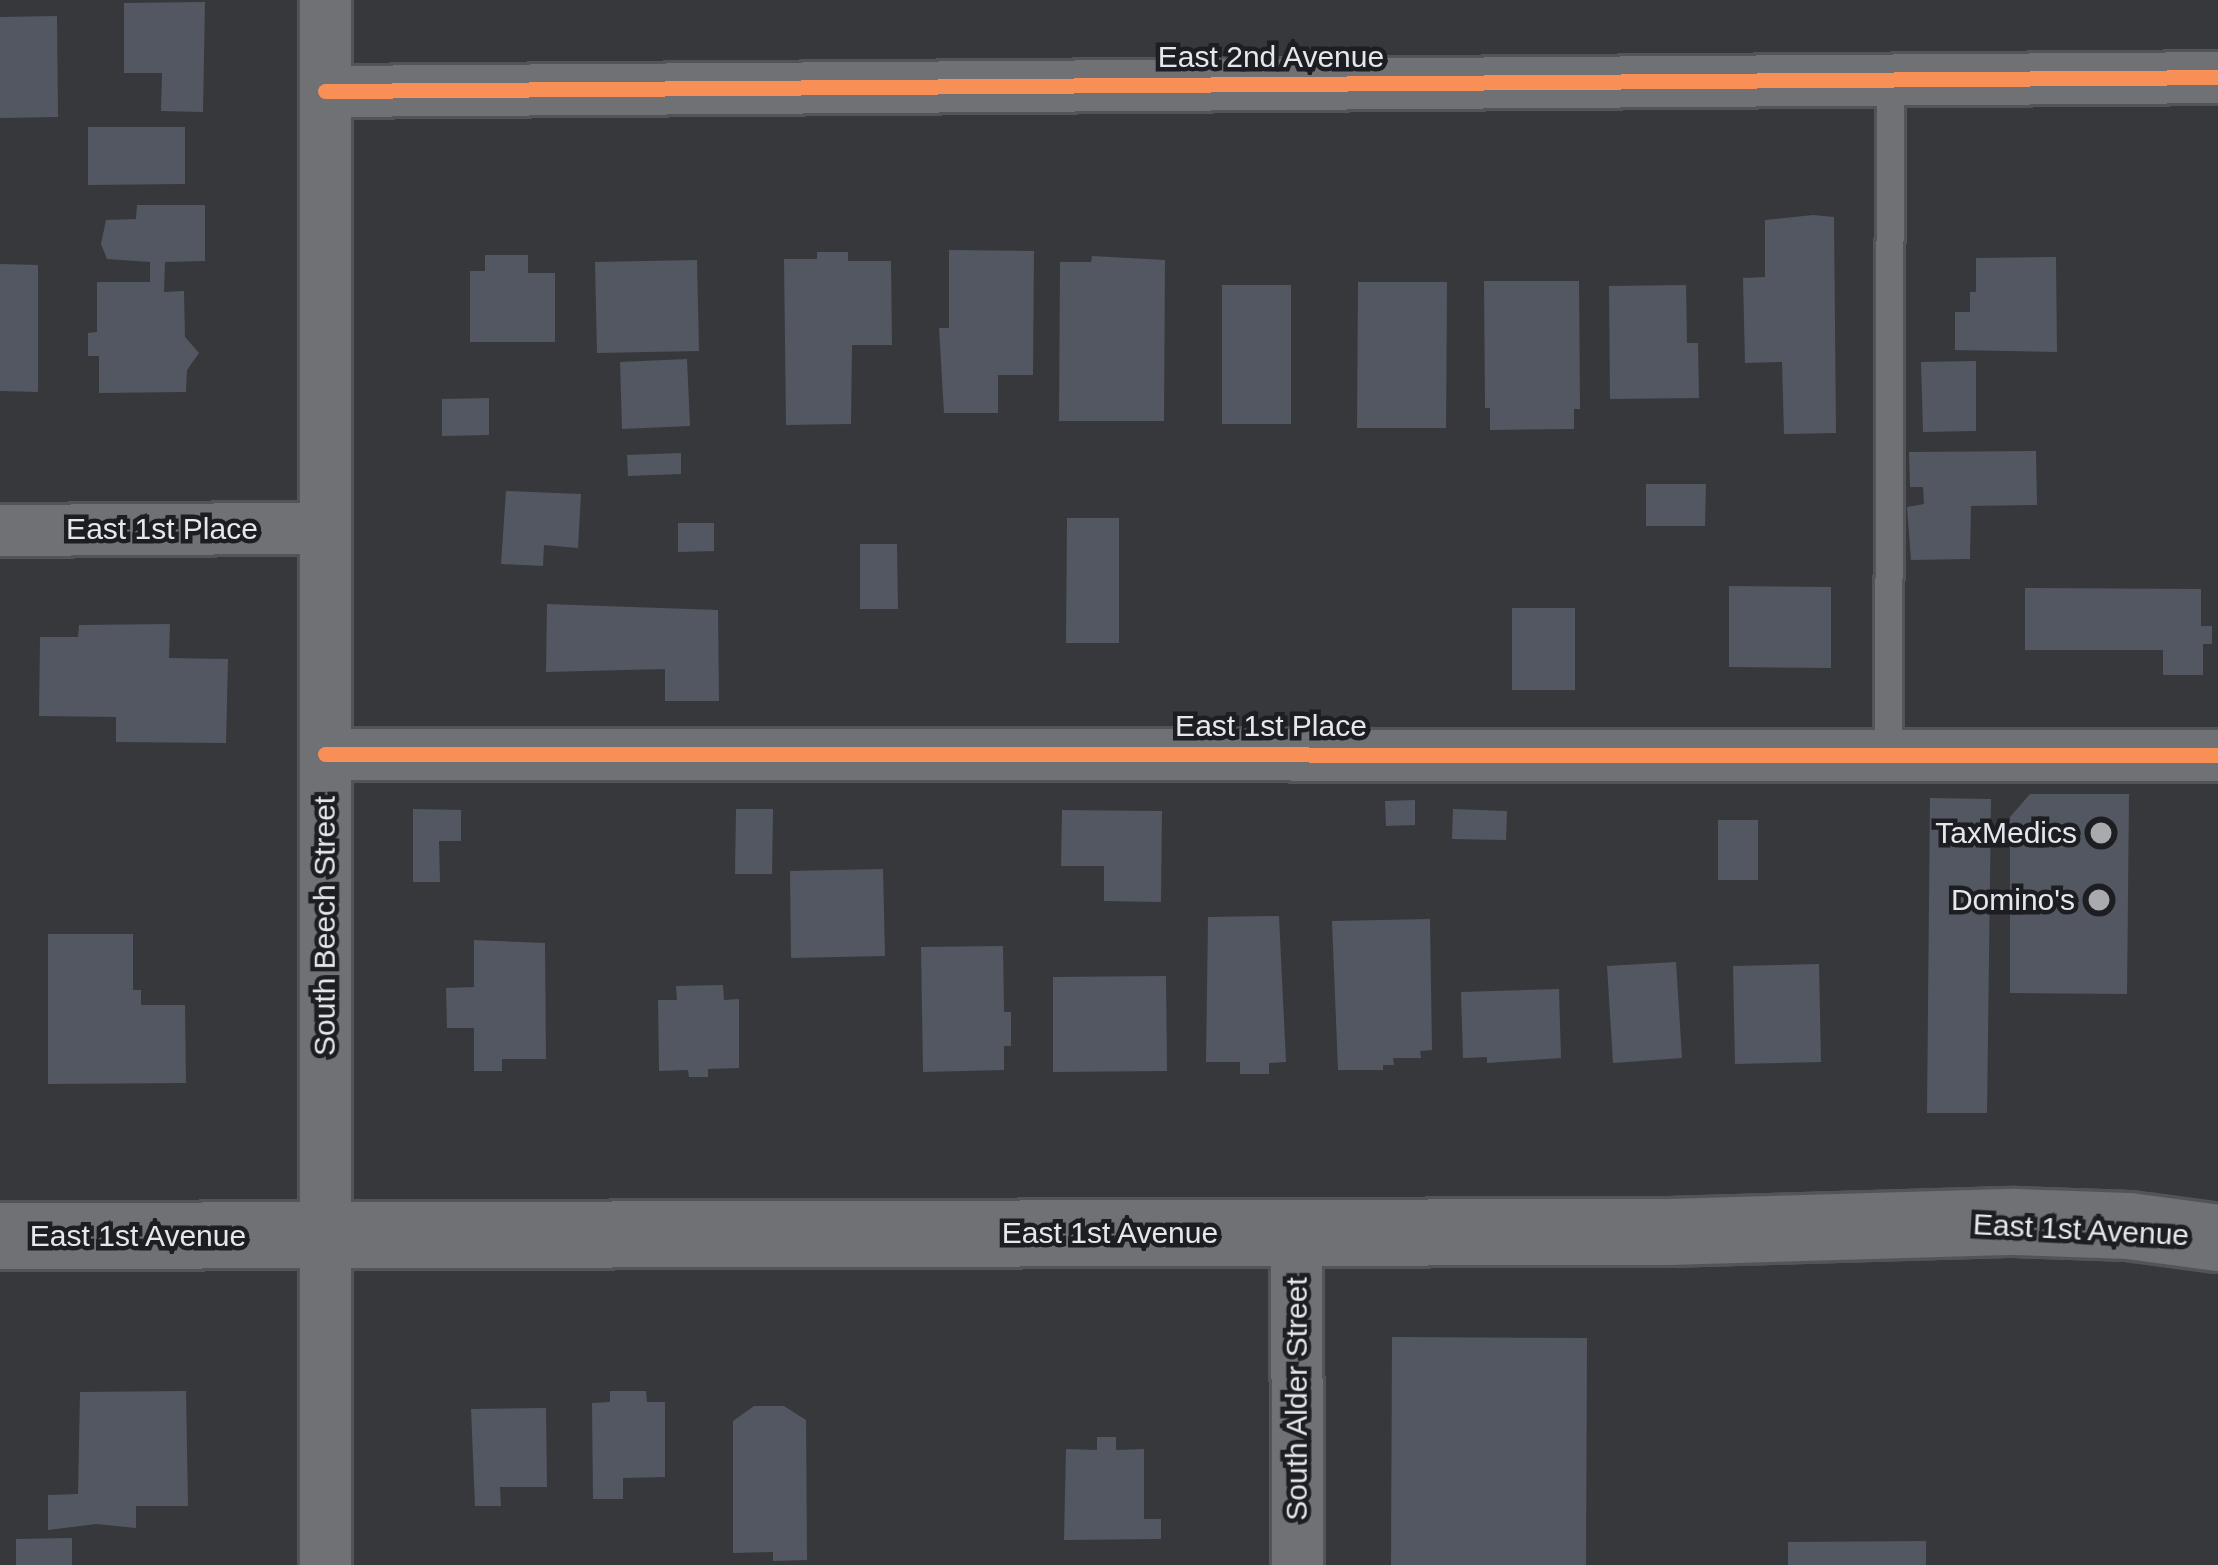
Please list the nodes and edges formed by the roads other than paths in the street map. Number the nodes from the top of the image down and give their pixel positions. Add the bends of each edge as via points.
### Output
1 (325, 0) edge
2 (2218, 77) edge
3 (1890, 80) junction
4 (325, 91) junction
5 (325, 528) junction
6 (0, 530) edge
7 (1888, 753) junction
8 (325, 754) junction
9 (2218, 754) edge
10 (1296, 1232) junction
11 (325, 1235) junction
12 (0, 1236) edge
13 (2218, 1238) edge
14 (325, 1565) edge
15 (1297, 1565) edge

1 - 4 street, South Beech Street
2 - 3 street, East 2nd Avenue
3 - 4 street, East 2nd Avenue
3 - 7 lane
4 - 5 street, South Beech Street
5 - 6 street, East 1st Place
5 - 8 street, South Beech Street
7 - 8 street, East 1st Place
7 - 9 street, East 1st Place
8 - 11 street, South Beech Street
10 - 11 main road, East 1st Avenue
10 - 13 main road, East 1st Avenue via 2014,1222
10 - 15 street, South Alder Street
11 - 12 main road, East 1st Avenue
11 - 14 street, South Beech Street

